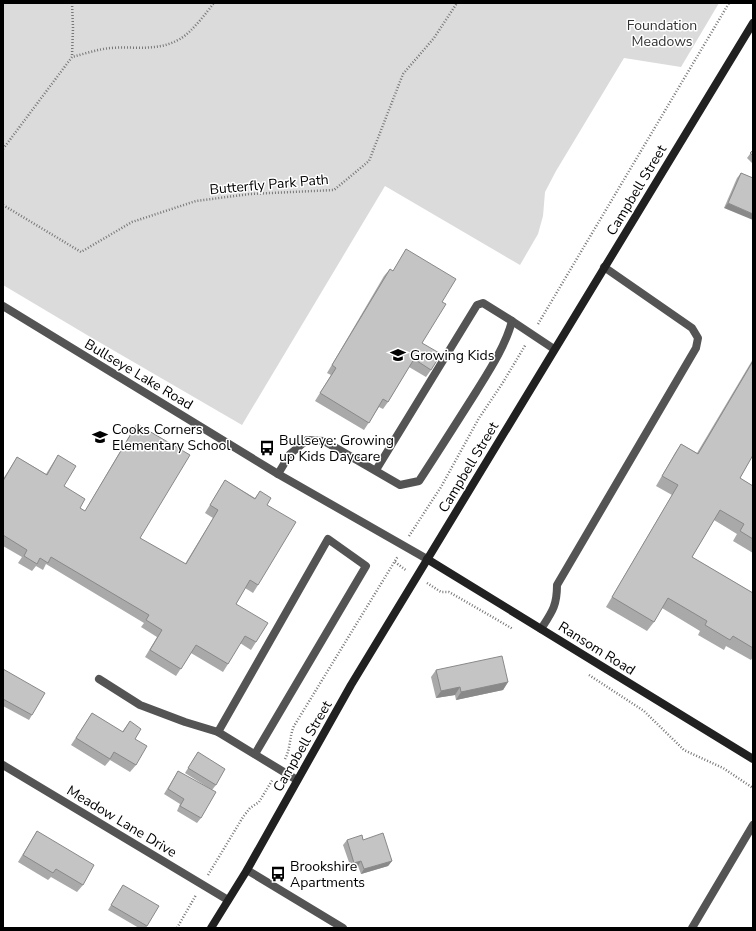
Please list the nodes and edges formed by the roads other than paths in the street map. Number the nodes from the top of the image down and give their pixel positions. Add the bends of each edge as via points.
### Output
1 (753, 23) edge
2 (604, 267) junction
3 (3, 306) edge
4 (512, 321) junction
5 (554, 349) junction
6 (378, 472) junction
7 (278, 474) junction
8 (427, 559) junction
9 (541, 629) junction
10 (98, 680) dead end
11 (218, 732) junction
12 (254, 754) junction
13 (753, 759) edge
14 (3, 765) edge
15 (297, 780) junction
16 (753, 826) edge
17 (247, 870) junction
18 (228, 900) junction
19 (211, 928) edge
20 (343, 928) edge
21 (692, 928) edge

1 - 2 main road, Campbell Street
2 - 5 main road, Campbell Street
2 - 9 street via 692,328 698,338 696,348 557,585 555,607
3 - 7 street, Bullseye Lake Road
4 - 5 street
4 - 6 street via 492,366 419,481 400,485
4 - 6 street via 483,303 477,305
5 - 8 main road, Campbell Street
6 - 7 street via 324,441 307,440 290,454
7 - 8 street, Bullseye Lake Road
8 - 9 main road, Ransom Road
8 - 15 main road, Campbell Street
9 - 13 main road, Ransom Road
10 - 11 street via 140,705
11 - 12 street
11 - 12 street via 328,539 366,566
12 - 15 street
14 - 18 street, Meadow Lane Drive
15 - 17 main road, Campbell Street
16 - 21 street
17 - 18 main road, Campbell Street
17 - 20 street
18 - 19 main road, Campbell Street

